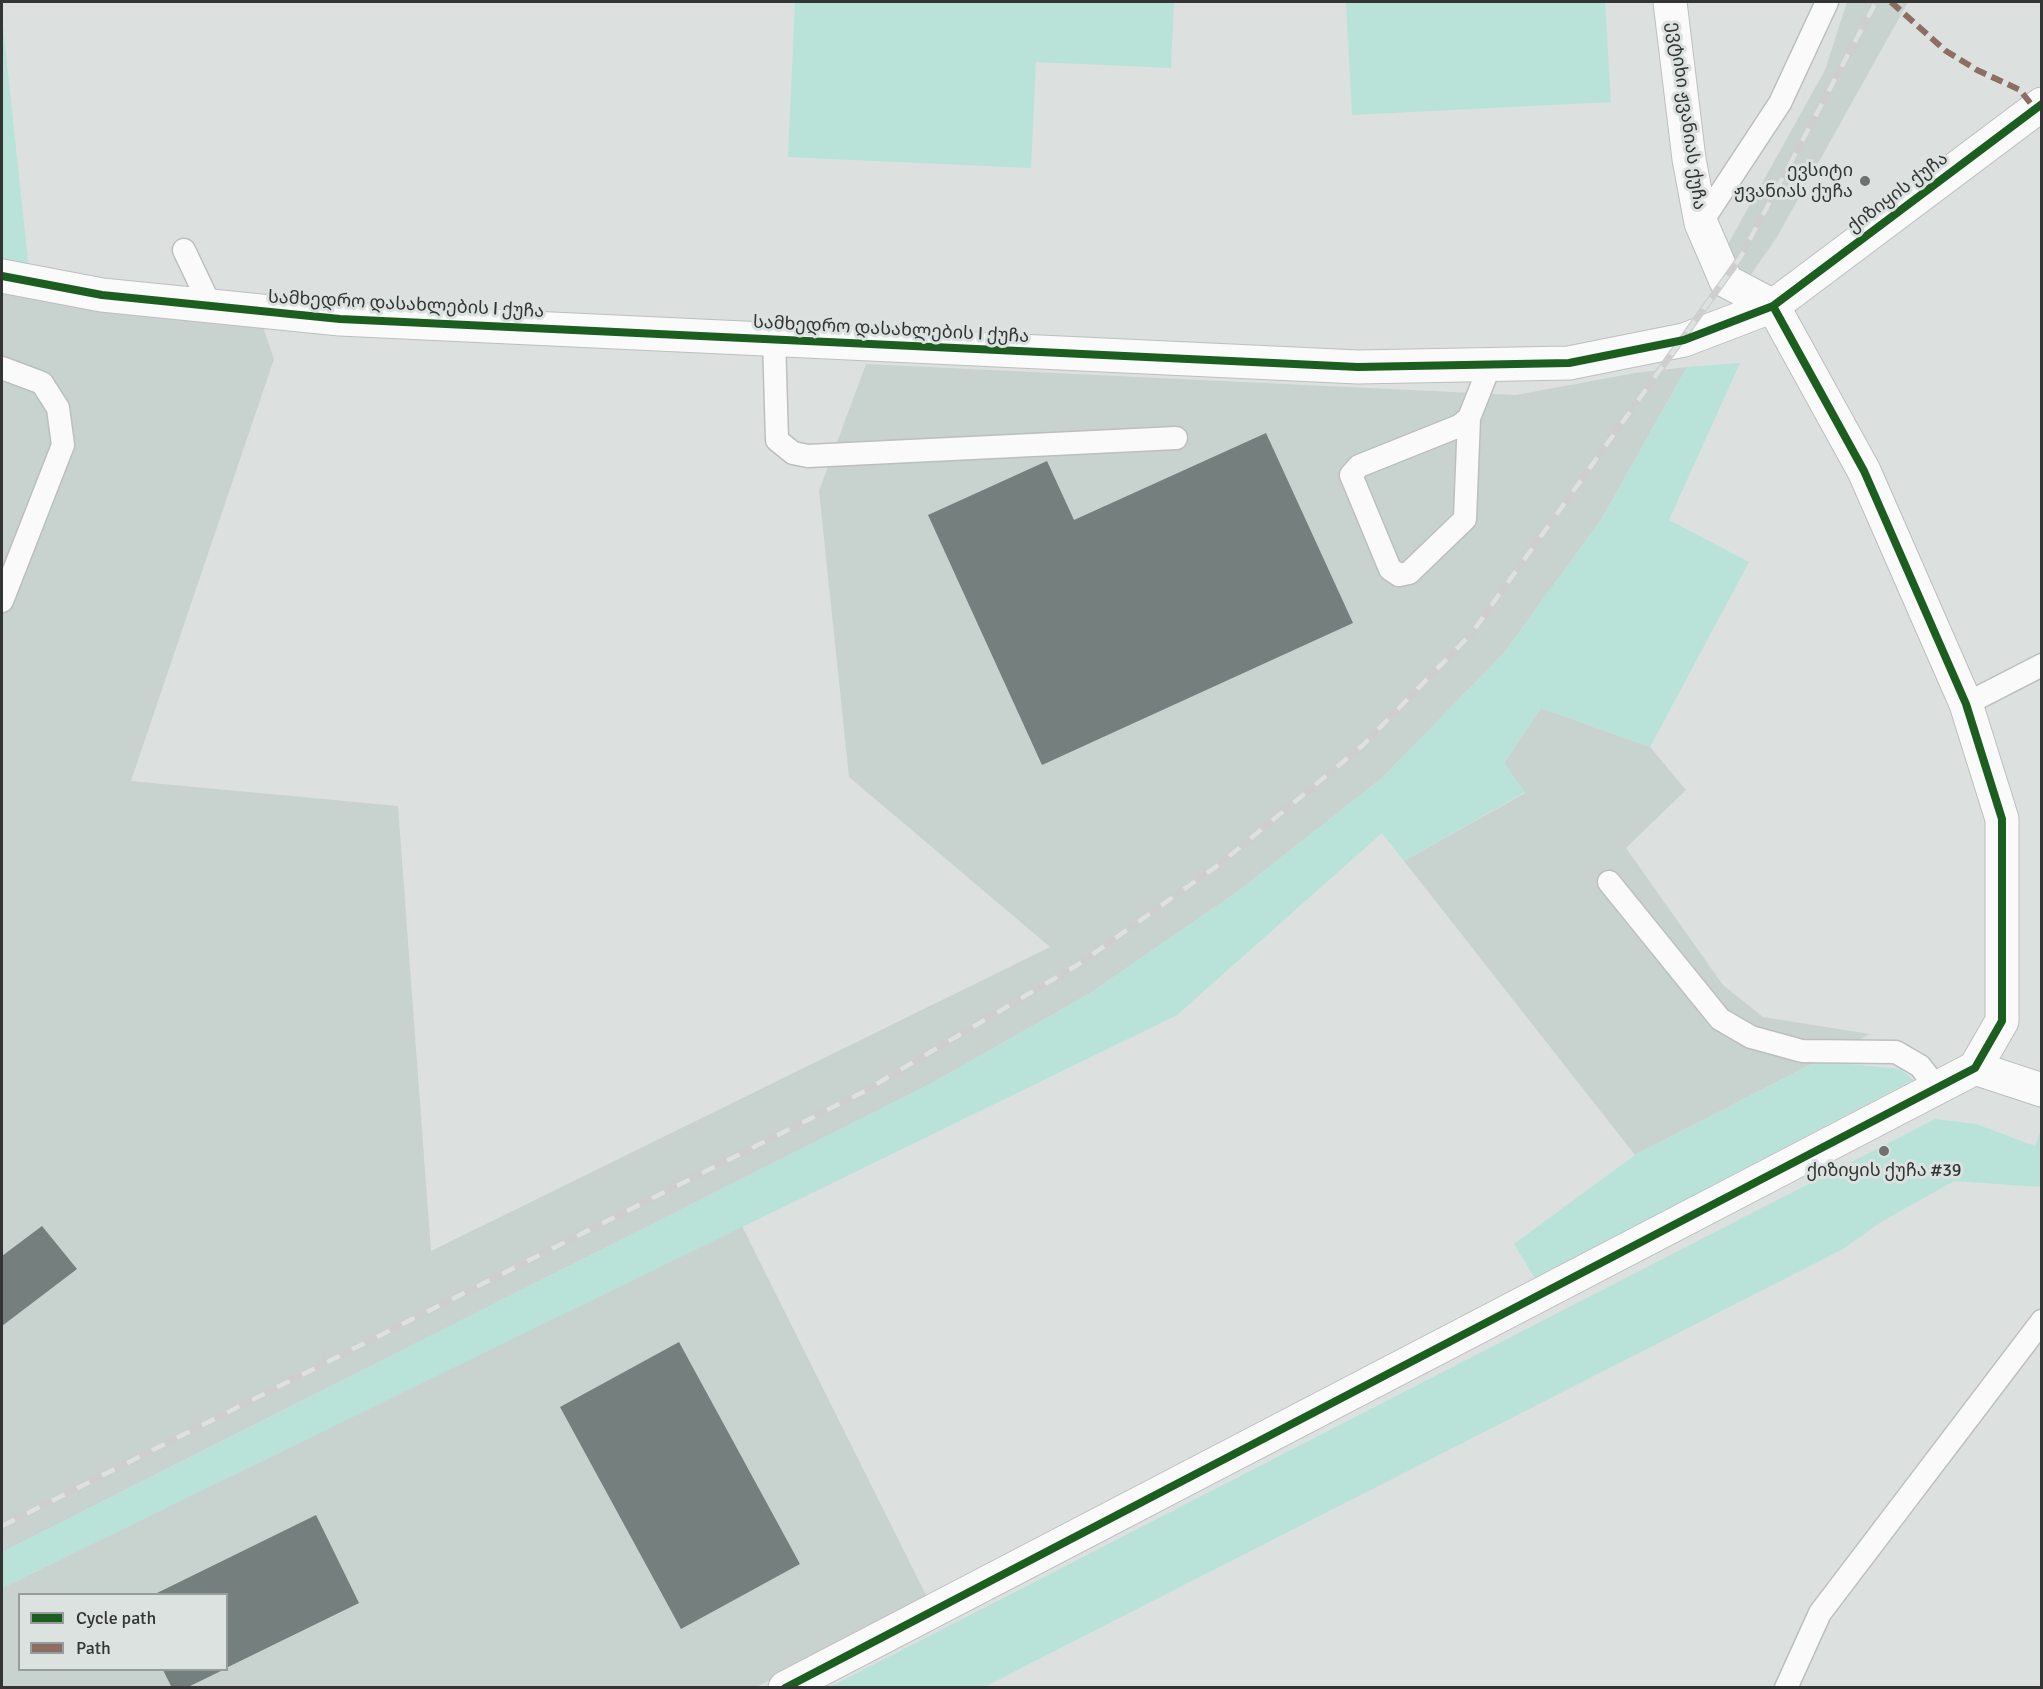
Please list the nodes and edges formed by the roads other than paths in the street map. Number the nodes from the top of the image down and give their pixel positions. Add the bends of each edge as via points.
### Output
1 (1670, 2) edge
2 (1827, 2) edge
3 (2042, 104) edge
4 (1701, 223) junction
5 (184, 250) dead end
6 (2, 276) edge
7 (1773, 306) junction
8 (211, 307) junction
9 (774, 339) junction
10 (1490, 365) junction
11 (2, 368) edge
12 (1469, 418) junction
13 (1176, 438) dead end
14 (2, 601) edge
15 (2042, 665) edge
16 (1966, 704) junction
17 (1609, 882) dead end
18 (1975, 1068) junction
19 (1937, 1088) junction
20 (2042, 1090) edge
21 (2042, 1321) edge
22 (785, 1688) edge
23 (1786, 1688) edge

1 - 4 street, ევტიხი ჟვანიას ქუჩა
2 - 4 lane via 1780,103
3 - 7 street, ქიზიყის ქუჩა
4 - 7 street, ევტიხი ჟვანიას ქუჩა via 1726,281
5 - 8 lane
6 - 8 street, სამხედრო დასახლების I ქუჩა via 102,295
7 - 10 street, სამხედრო დასახლების I ქუჩა via 1683,340 1569,363
7 - 16 street via 1864,471
8 - 9 street, სამხედრო დასახლების I ქუჩა via 340,319
9 - 10 street, სამხედრო დასახლების I ქუჩა via 1358,368
9 - 13 lane via 777,440 793,453 808,456
10 - 12 lane
11 - 14 lane via 42,383 58,408 63,445
12 - 12 lane via 1359,466 1351,475 1390,568 1399,576 1408,573 1465,519
15 - 16 lane
16 - 18 street via 2002,819 2002,1021
17 - 19 lane via 1720,1019 1751,1037 1802,1051 1896,1052 1920,1066
18 - 19 street
18 - 20 street
19 - 22 street
21 - 23 lane via 1820,1613

